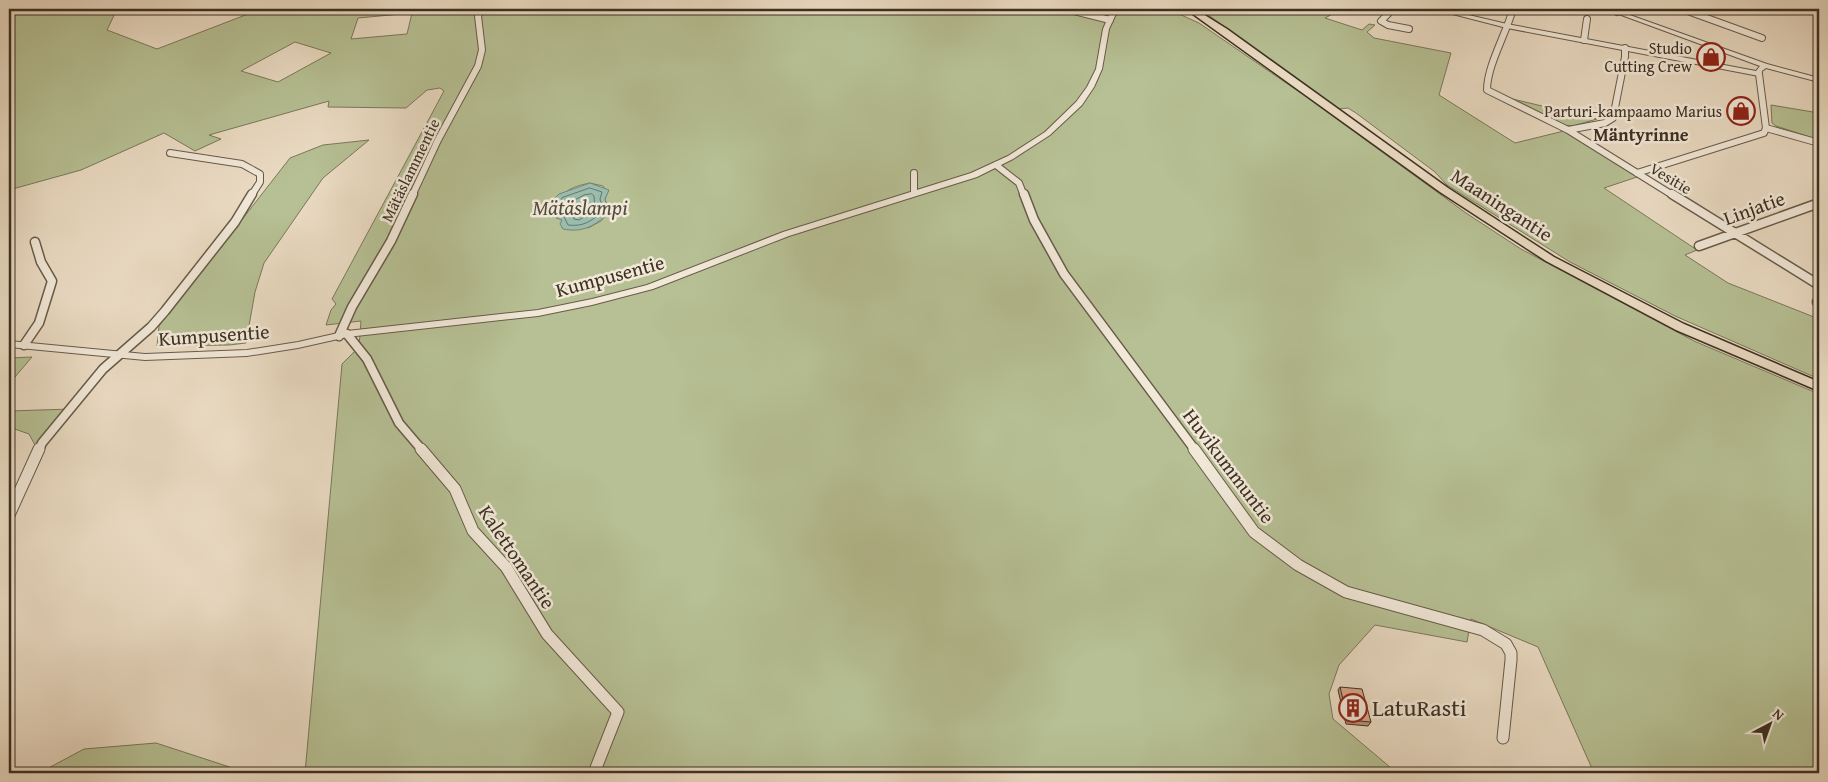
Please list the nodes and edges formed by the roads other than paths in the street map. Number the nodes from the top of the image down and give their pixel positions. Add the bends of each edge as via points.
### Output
1 (481, 9) edge
2 (1066, 9) edge
3 (1118, 9) edge
4 (1190, 9) edge
5 (1393, 9) edge
6 (1436, 9) edge
7 (1513, 9) edge
8 (1608, 9) edge
9 (1682, 9) edge
10 (1620, 10) edge
11 (1587, 19) dead end
12 (1110, 20) junction
13 (1507, 26) junction
14 (1409, 30) dead end
15 (1762, 38) dead end
16 (1584, 40) junction
17 (1625, 48) junction
18 (1765, 65) junction
19 (1759, 74) junction
20 (1819, 80) edge
21 (1766, 128) junction
22 (1568, 130) junction
23 (1819, 142) edge
24 (170, 153) dead end
25 (996, 165) junction
26 (914, 173) dead end
27 (1637, 173) junction
28 (914, 193) junction
29 (1819, 202) edge
30 (1734, 232) junction
31 (35, 242) dead end
32 (1699, 246) dead end
33 (1819, 285) edge
34 (343, 335) junction
35 (9, 344) edge
36 (24, 345) junction
37 (118, 355) junction
38 (1819, 387) edge
39 (9, 515) edge
40 (1503, 738) dead end
41 (594, 773) edge

1 - 34 street, Mätäslammentie via 478,16 482,50 478,66 438,140 391,242 352,307
2 - 12 street
3 - 12 street, Kumpusentie
4 - 38 main road, Maaningantie via 1444,190 1550,259 1680,327
5 - 14 street via 1381,21
6 - 13 street
7 - 13 street
8 - 10 street
9 - 15 street
10 - 18 street
11 - 16 street
12 - 25 street, Kumpusentie via 1105,30 1099,72 1084,96 1032,144
13 - 16 street
13 - 22 street, Vesitie via 1486,79 1487,90
16 - 17 street
17 - 19 street
17 - 22 street via 1613,118
18 - 19 street
18 - 20 street
19 - 21 street
21 - 23 street
21 - 27 street via 1764,132
22 - 27 street, Vesitie
24 - 37 street via 242,164 260,174 260,182 235,222 165,311
25 - 28 street, Kumpusentie
25 - 40 street, Huvikummuntie via 1019,183 1034,220 1064,274 1254,532 1276,552 1346,592 1473,626 1506,644 1511,660
26 - 28 street
27 - 30 street, Vesitie
28 - 34 street, Kumpusentie via 786,234 650,287 592,302 538,312
29 - 30 street, Linjatie
30 - 32 street, Linjatie
30 - 33 street, Vesitie
31 - 36 street via 41,262 52,280 38,323
34 - 37 street, Kumpusentie via 247,353
34 - 41 street, Kalettomantie via 367,359 399,422 455,489 473,531 506,567 547,634 618,712
35 - 36 street, Kumpusentie
36 - 37 street, Kumpusentie
37 - 39 street via 42,443

